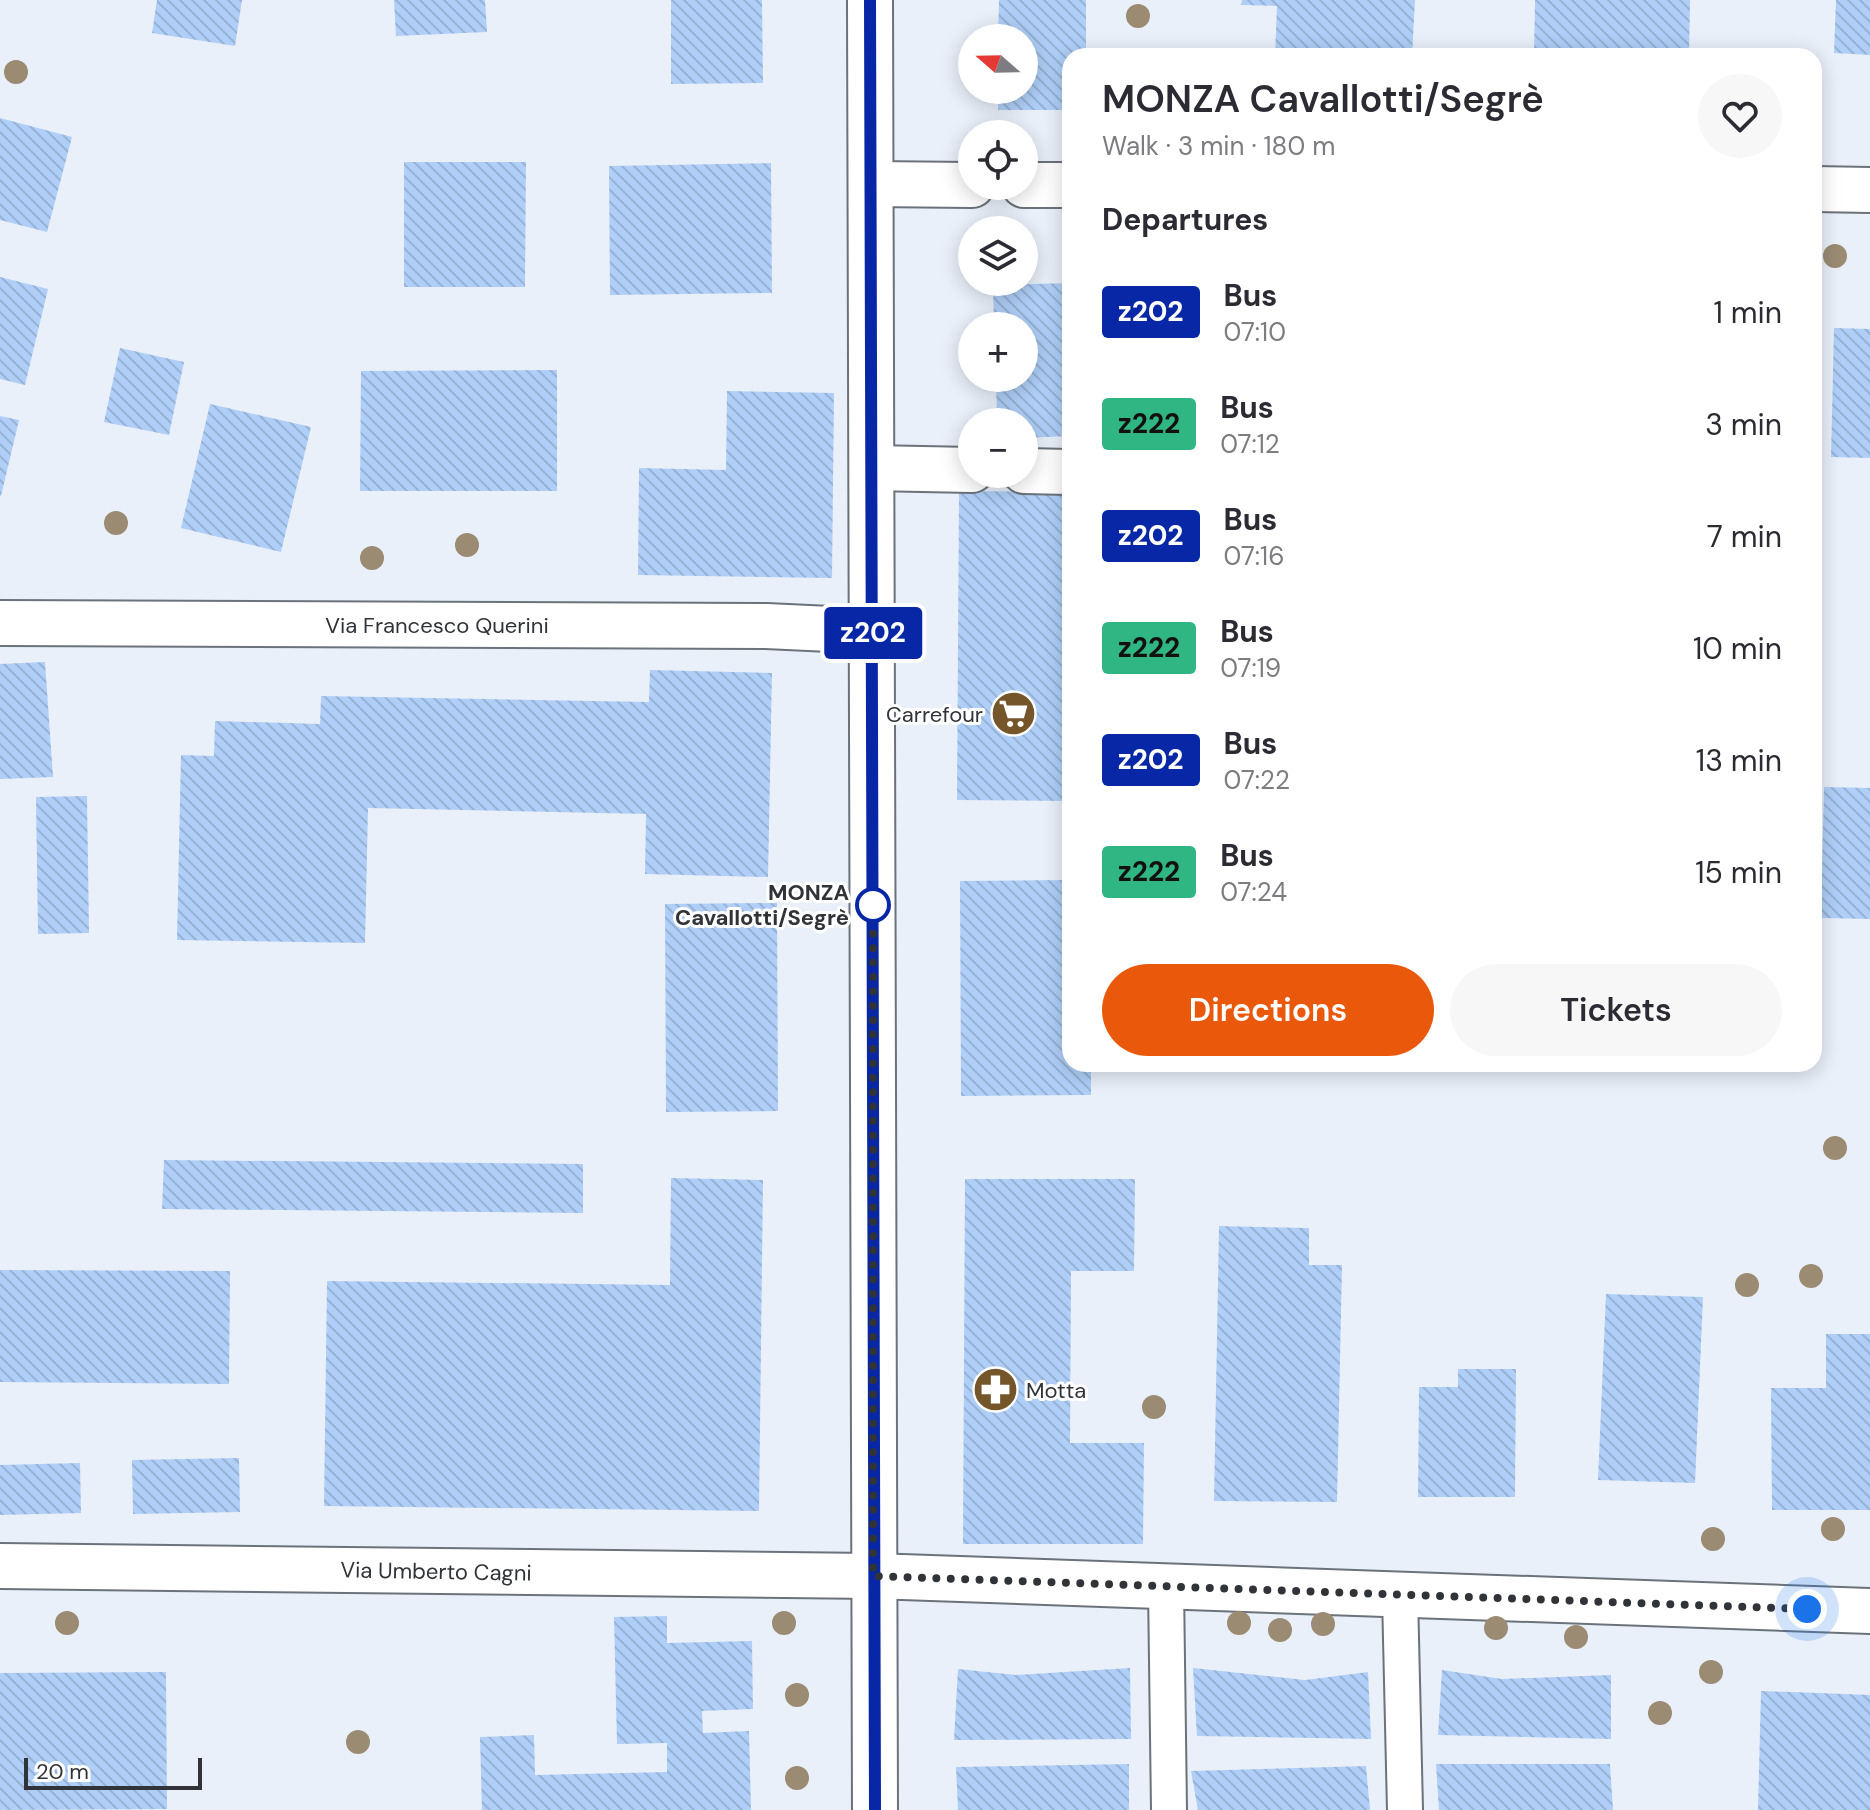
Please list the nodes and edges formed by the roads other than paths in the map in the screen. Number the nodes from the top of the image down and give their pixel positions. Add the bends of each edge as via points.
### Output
1 (870, 0) edge
2 (872, 184) junction
3 (958, 185) edge
4 (1038, 185) edge
5 (1062, 185) edge
6 (1822, 189) edge
7 (1870, 190) edge
8 (872, 468) junction
9 (958, 470) edge
10 (1038, 471) edge
11 (1062, 472) edge
12 (0, 623) edge
13 (873, 631) junction
14 (0, 1566) edge
15 (873, 1576) junction
16 (1166, 1587) junction
17 (1400, 1595) junction
18 (1870, 1611) edge
19 (875, 1810) edge
20 (1169, 1810) edge
21 (1405, 1810) edge

1 - 2 street
2 - 3 street
2 - 8 street
4 - 5 street
6 - 7 street
8 - 9 street
8 - 13 street
10 - 11 street
12 - 13 street, Via Francesco Querini
13 - 15 street
14 - 15 street, Via Umberto Cagni
15 - 16 street, Via Umberto Cagni
15 - 19 street
16 - 17 street, Via Umberto Cagni
16 - 20 lane
17 - 18 street, Via Umberto Cagni
17 - 21 lane

